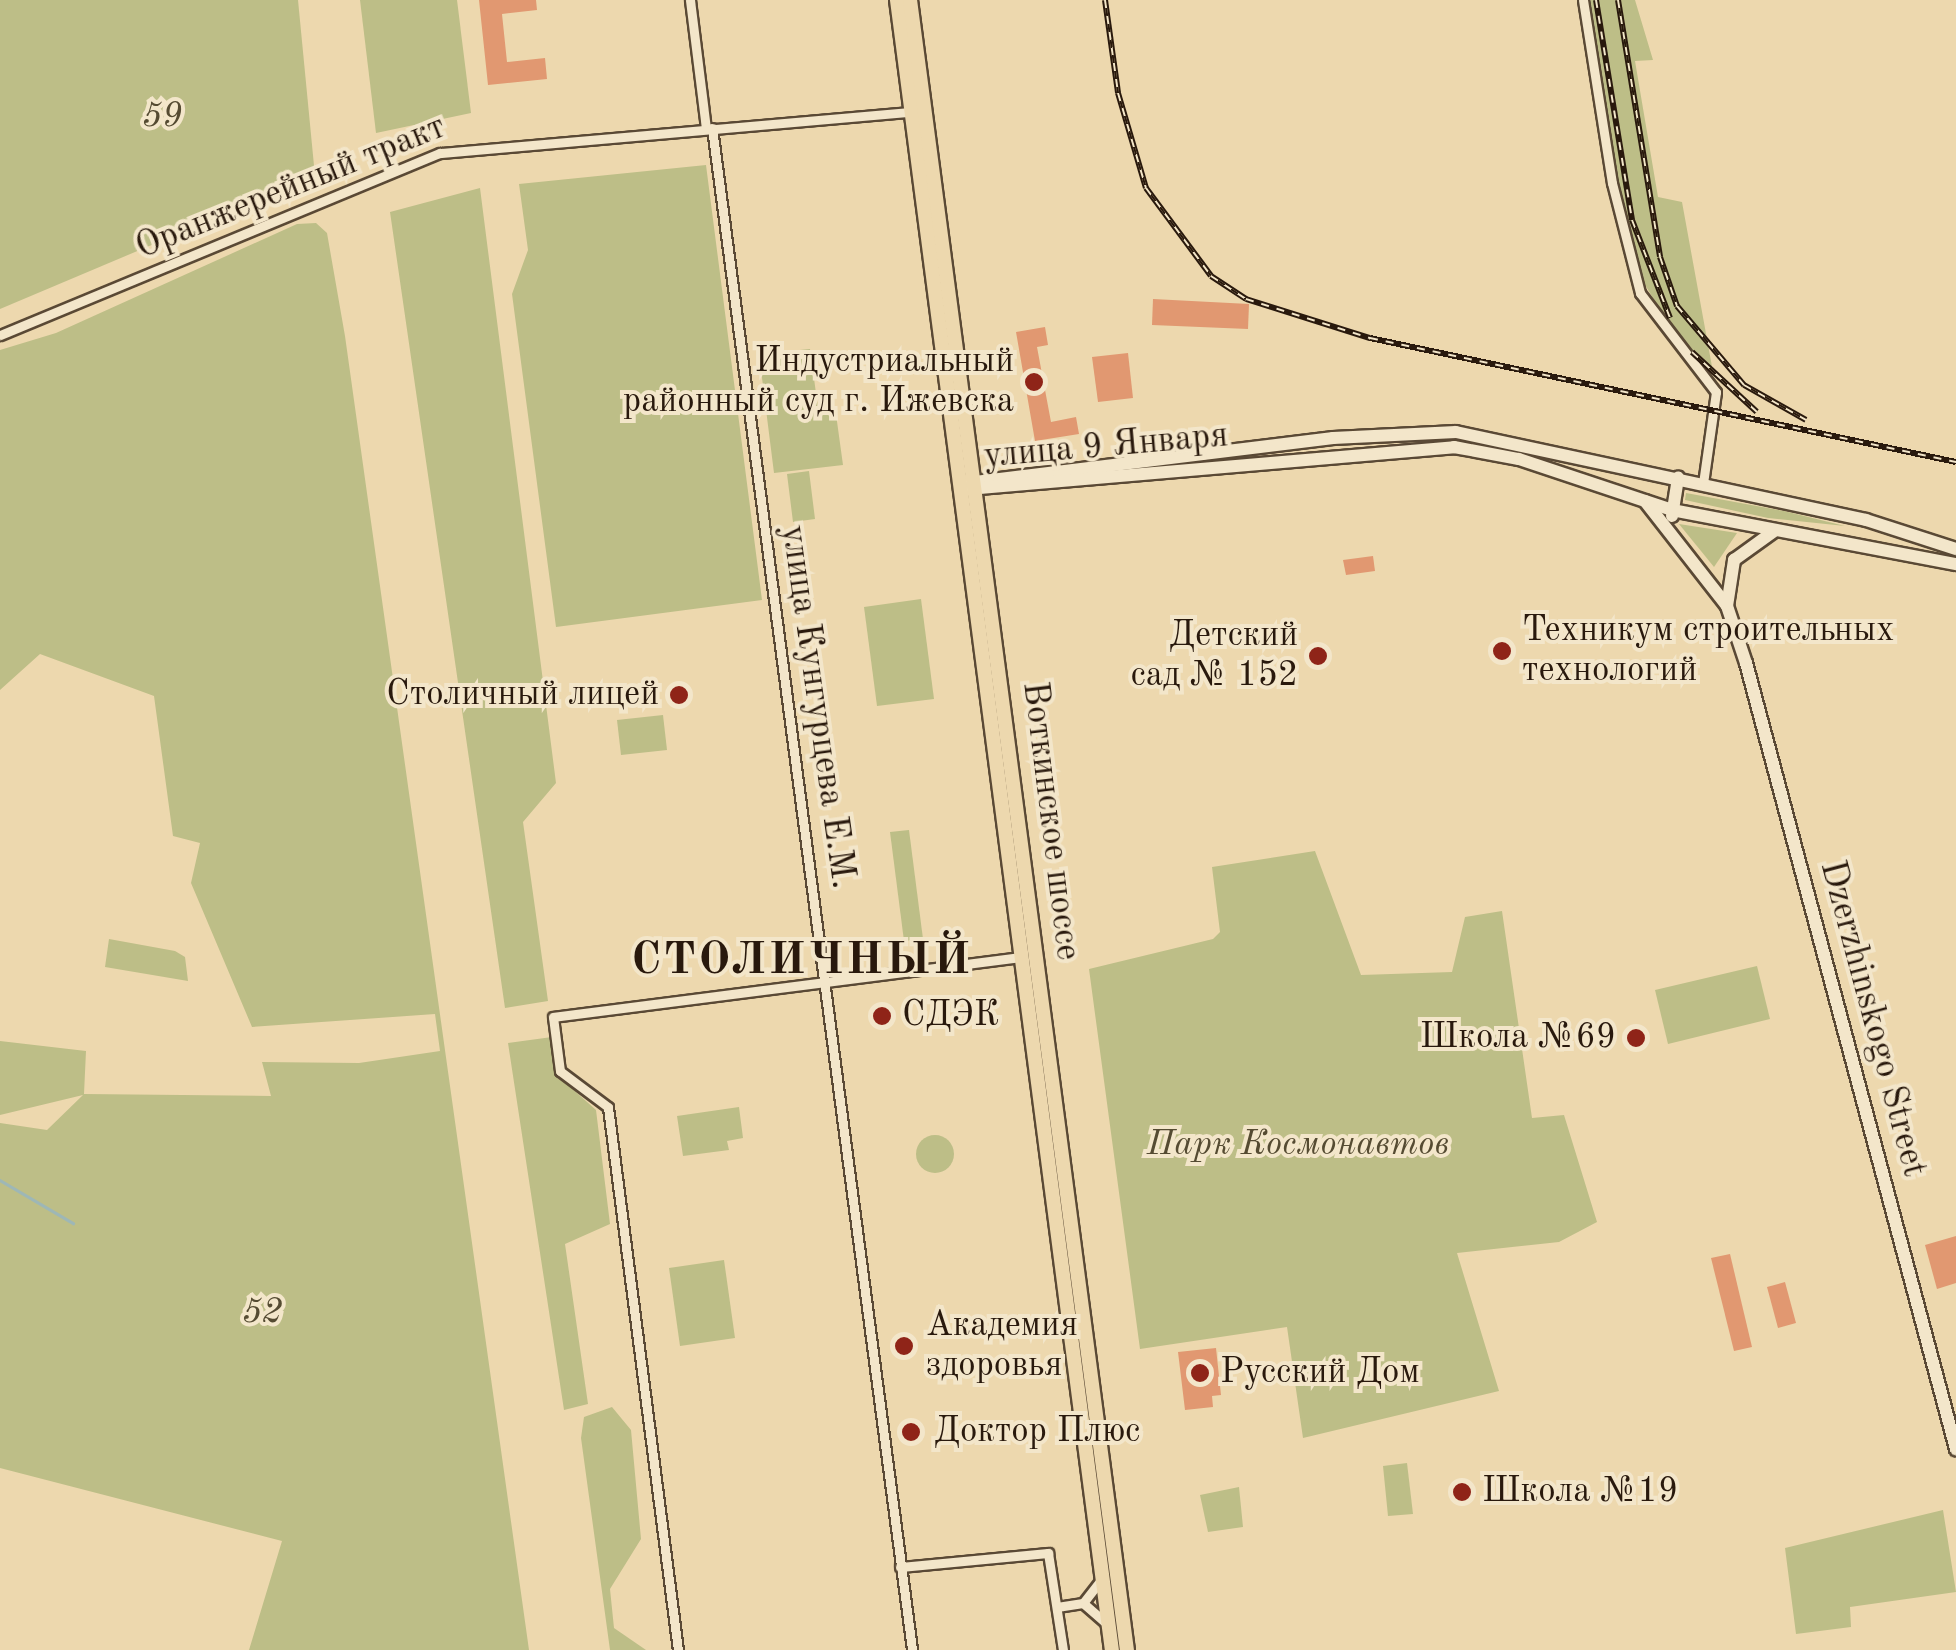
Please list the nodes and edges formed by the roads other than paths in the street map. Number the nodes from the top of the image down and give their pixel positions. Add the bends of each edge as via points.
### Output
1 (690, 0) edge
2 (896, 0) edge
3 (910, 0) edge
4 (1583, 0) edge
5 (918, 111) junction
6 (709, 128) junction
7 (0, 334) edge
8 (1334, 438) junction
9 (1334, 454) junction
10 (1678, 477) junction
11 (1702, 483) junction
12 (977, 485) junction
13 (961, 487) junction
14 (1646, 501) junction
15 (1672, 510) junction
16 (1856, 517) junction
17 (1784, 530) junction
18 (1670, 534) junction
19 (1851, 542) junction
20 (1956, 549) edge
21 (1956, 564) edge
22 (1727, 606) junction
23 (1022, 956) junction
24 (824, 982) junction
25 (1956, 1448) edge
26 (900, 1567) junction
27 (1102, 1578) junction
28 (1083, 1603) junction
29 (1057, 1607) junction
30 (1108, 1626) junction
31 (678, 1650) edge
32 (912, 1650) edge
33 (1063, 1650) edge
34 (1112, 1650) edge
35 (1127, 1650) edge

1 - 6 street, улица Кунгурцева Е.М.
2 - 5 main road, Воткинское шоссе
3 - 5 main road, Воткинское шоссе
4 - 11 street via 1612,183 1640,293 1716,392
5 - 6 street, Оранжерейный тракт
5 - 12 main road, Воткинское шоссе
5 - 13 main road, Воткинское шоссе
6 - 7 street, Оранжерейный тракт via 440,152
6 - 24 street, улица Кунгурцева Е.М.
8 - 9 main road
8 - 10 main road, улица 9 Января via 1456,432
8 - 12 main road, улица 9 Января
9 - 12 main road, улица 9 Января
9 - 14 main road, улица 9 Января via 1488,451
10 - 11 main road, улица 9 Января
10 - 15 main road
11 - 16 main road, улица 9 Января
12 - 13 main road, улица 9 Января
12 - 35 main road, Воткинское шоссе
13 - 23 main road, Воткинское шоссе
14 - 15 main road, улица 9 Января
14 - 18 main road, Dzerzhinskogo Street
15 - 17 main road, улица 9 Января
15 - 18 main road
16 - 19 main road
16 - 20 main road, улица 9 Января
17 - 19 main road, улица 9 Января
17 - 22 main road, Dzerzhinskogo Street via 1757,538 1734,560
18 - 22 main road, Dzerzhinskogo Street
19 - 21 main road, улица 9 Января
22 - 25 main road, Dzerzhinskogo Street
23 - 24 street
23 - 27 main road, Воткинское шоссе
24 - 26 street, улица Кунгурцева Е.М.
24 - 31 street via 553,1017 560,1072 608,1107
26 - 29 street via 1040,1550 1048,1553
26 - 32 street, улица Кунгурцева Е.М.
27 - 28 street
27 - 30 main road, Воткинское шоссе
28 - 29 street
28 - 30 street
29 - 33 street
30 - 34 main road, Воткинское шоссе

